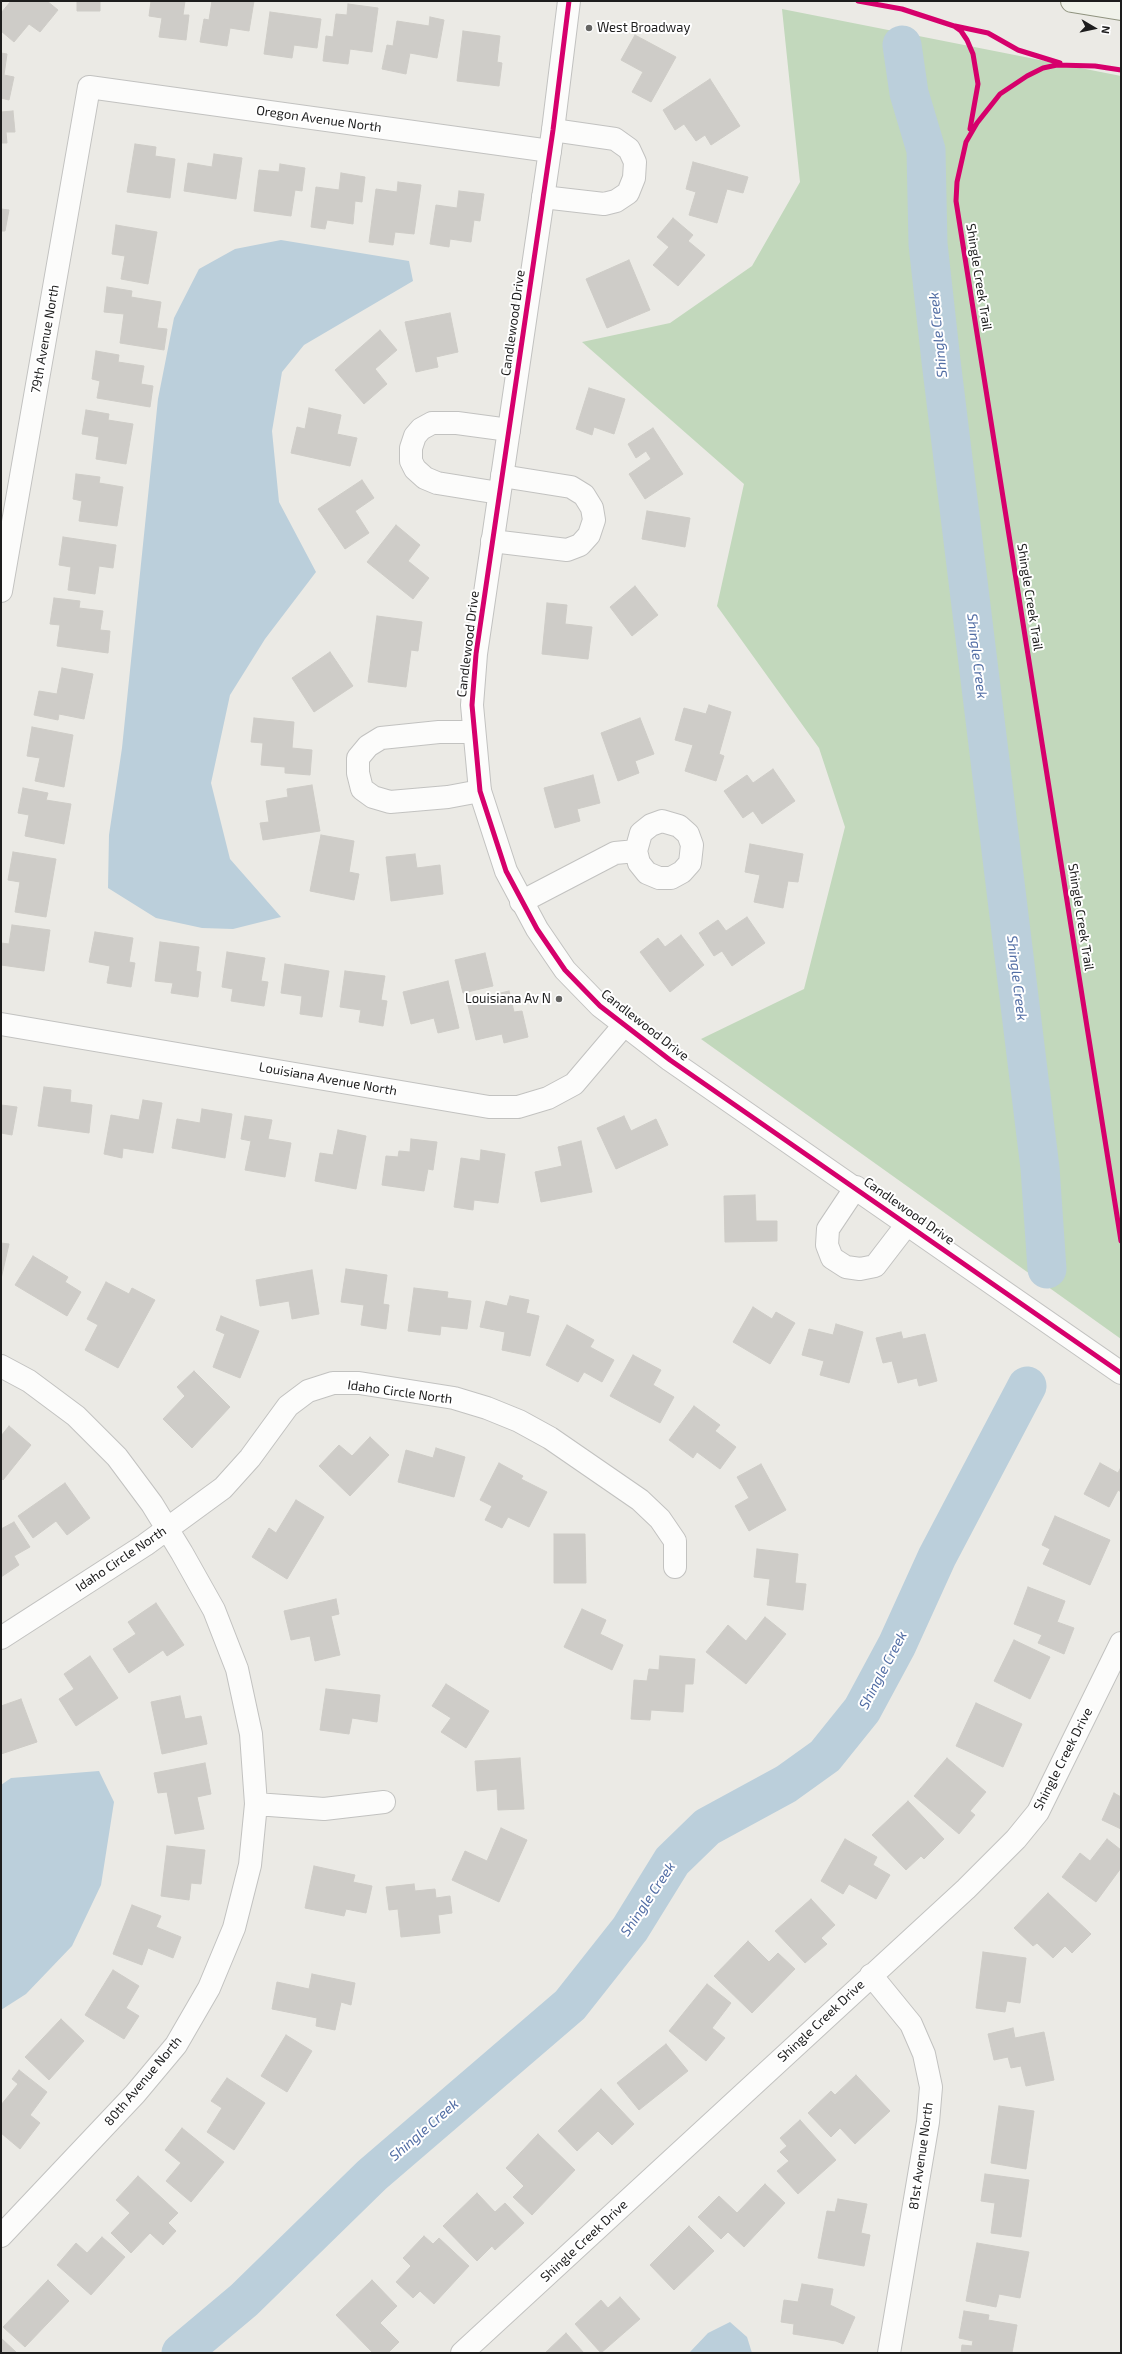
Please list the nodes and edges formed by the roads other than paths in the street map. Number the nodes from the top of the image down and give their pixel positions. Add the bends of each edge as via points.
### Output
1 (569, 1) edge
2 (1072, 1) edge
3 (1121, 9) edge
4 (89, 87) joint
5 (553, 130) junction
6 (550, 152) junction
7 (543, 197) junction
8 (509, 430) junction
9 (501, 485) junction
10 (492, 542) junction
11 (1, 591) edge
12 (473, 732) junction
13 (480, 791) junction
14 (636, 851) dead end
15 (521, 902) junction
16 (1, 1024) edge
17 (625, 1024) junction
18 (856, 1187) junction
19 (908, 1223) junction
20 (1, 1366) edge
21 (1121, 1373) edge
22 (167, 1528) junction
23 (675, 1567) dead end
24 (1, 1638) edge
25 (1121, 1643) edge
26 (384, 1802) dead end
27 (256, 1804) junction
28 (871, 1975) junction
29 (1, 2236) edge
30 (462, 2353) edge
31 (889, 2353) edge

1 - 5 street, Candlewood Drive
2 - 3 main road
4 - 6 street, Oregon Avenue North
4 - 11 street, 79th Avenue North
5 - 6 street, Candlewood Drive
5 - 7 street via 615,139 629,149 635,162 634,178 628,193 616,201 604,204
6 - 7 street, Candlewood Drive
7 - 8 street, Candlewood Drive
8 - 9 street, Candlewood Drive
8 - 9 street via 457,423 432,423 421,428 411,448 411,461 415,470 437,483
9 - 10 street, Candlewood Drive
9 - 10 street via 571,487 584,495 592,508 594,520 589,535 580,545 567,550
10 - 12 street, Candlewood Drive via 476,654 472,705
12 - 13 street, Candlewood Drive
12 - 13 street via 439,732 381,738 368,746 358,758 358,773 362,789 373,797 390,802 441,798
13 - 15 street, Candlewood Drive via 503,864
14 - 15 street via 615,853
15 - 17 street, Candlewood Drive via 537,930 566,970 600,1006
16 - 17 street, Louisiana Avenue North via 489,1106 518,1107 548,1098 574,1084
17 - 18 street, Candlewood Drive via 670,1060
18 - 19 street, Candlewood Drive
18 - 19 street via 828,1229 827,1245 832,1258 846,1267 860,1269 875,1266
19 - 21 street, Candlewood Drive
20 - 22 street, 80th Avenue North via 29,1381 76,1416 118,1457
22 - 23 street, Idaho Circle North via 223,1488 250,1458 288,1406 314,1389 333,1383 359,1383 454,1398 519,1421 550,1438 640,1500 660,1519 675,1541
22 - 24 street, Idaho Circle North
22 - 27 street, 80th Avenue North via 214,1610 238,1669 251,1734
25 - 28 street, Shingle Creek Drive via 1038,1812 993,1863
26 - 27 street via 324,1809
27 - 29 street, 80th Avenue North via 250,1865 234,1928 210,1988 176,2045 135,2094
28 - 30 street, Shingle Creek Drive
28 - 31 street, 81st Avenue North via 911,2024 924,2054 931,2086 928,2122

